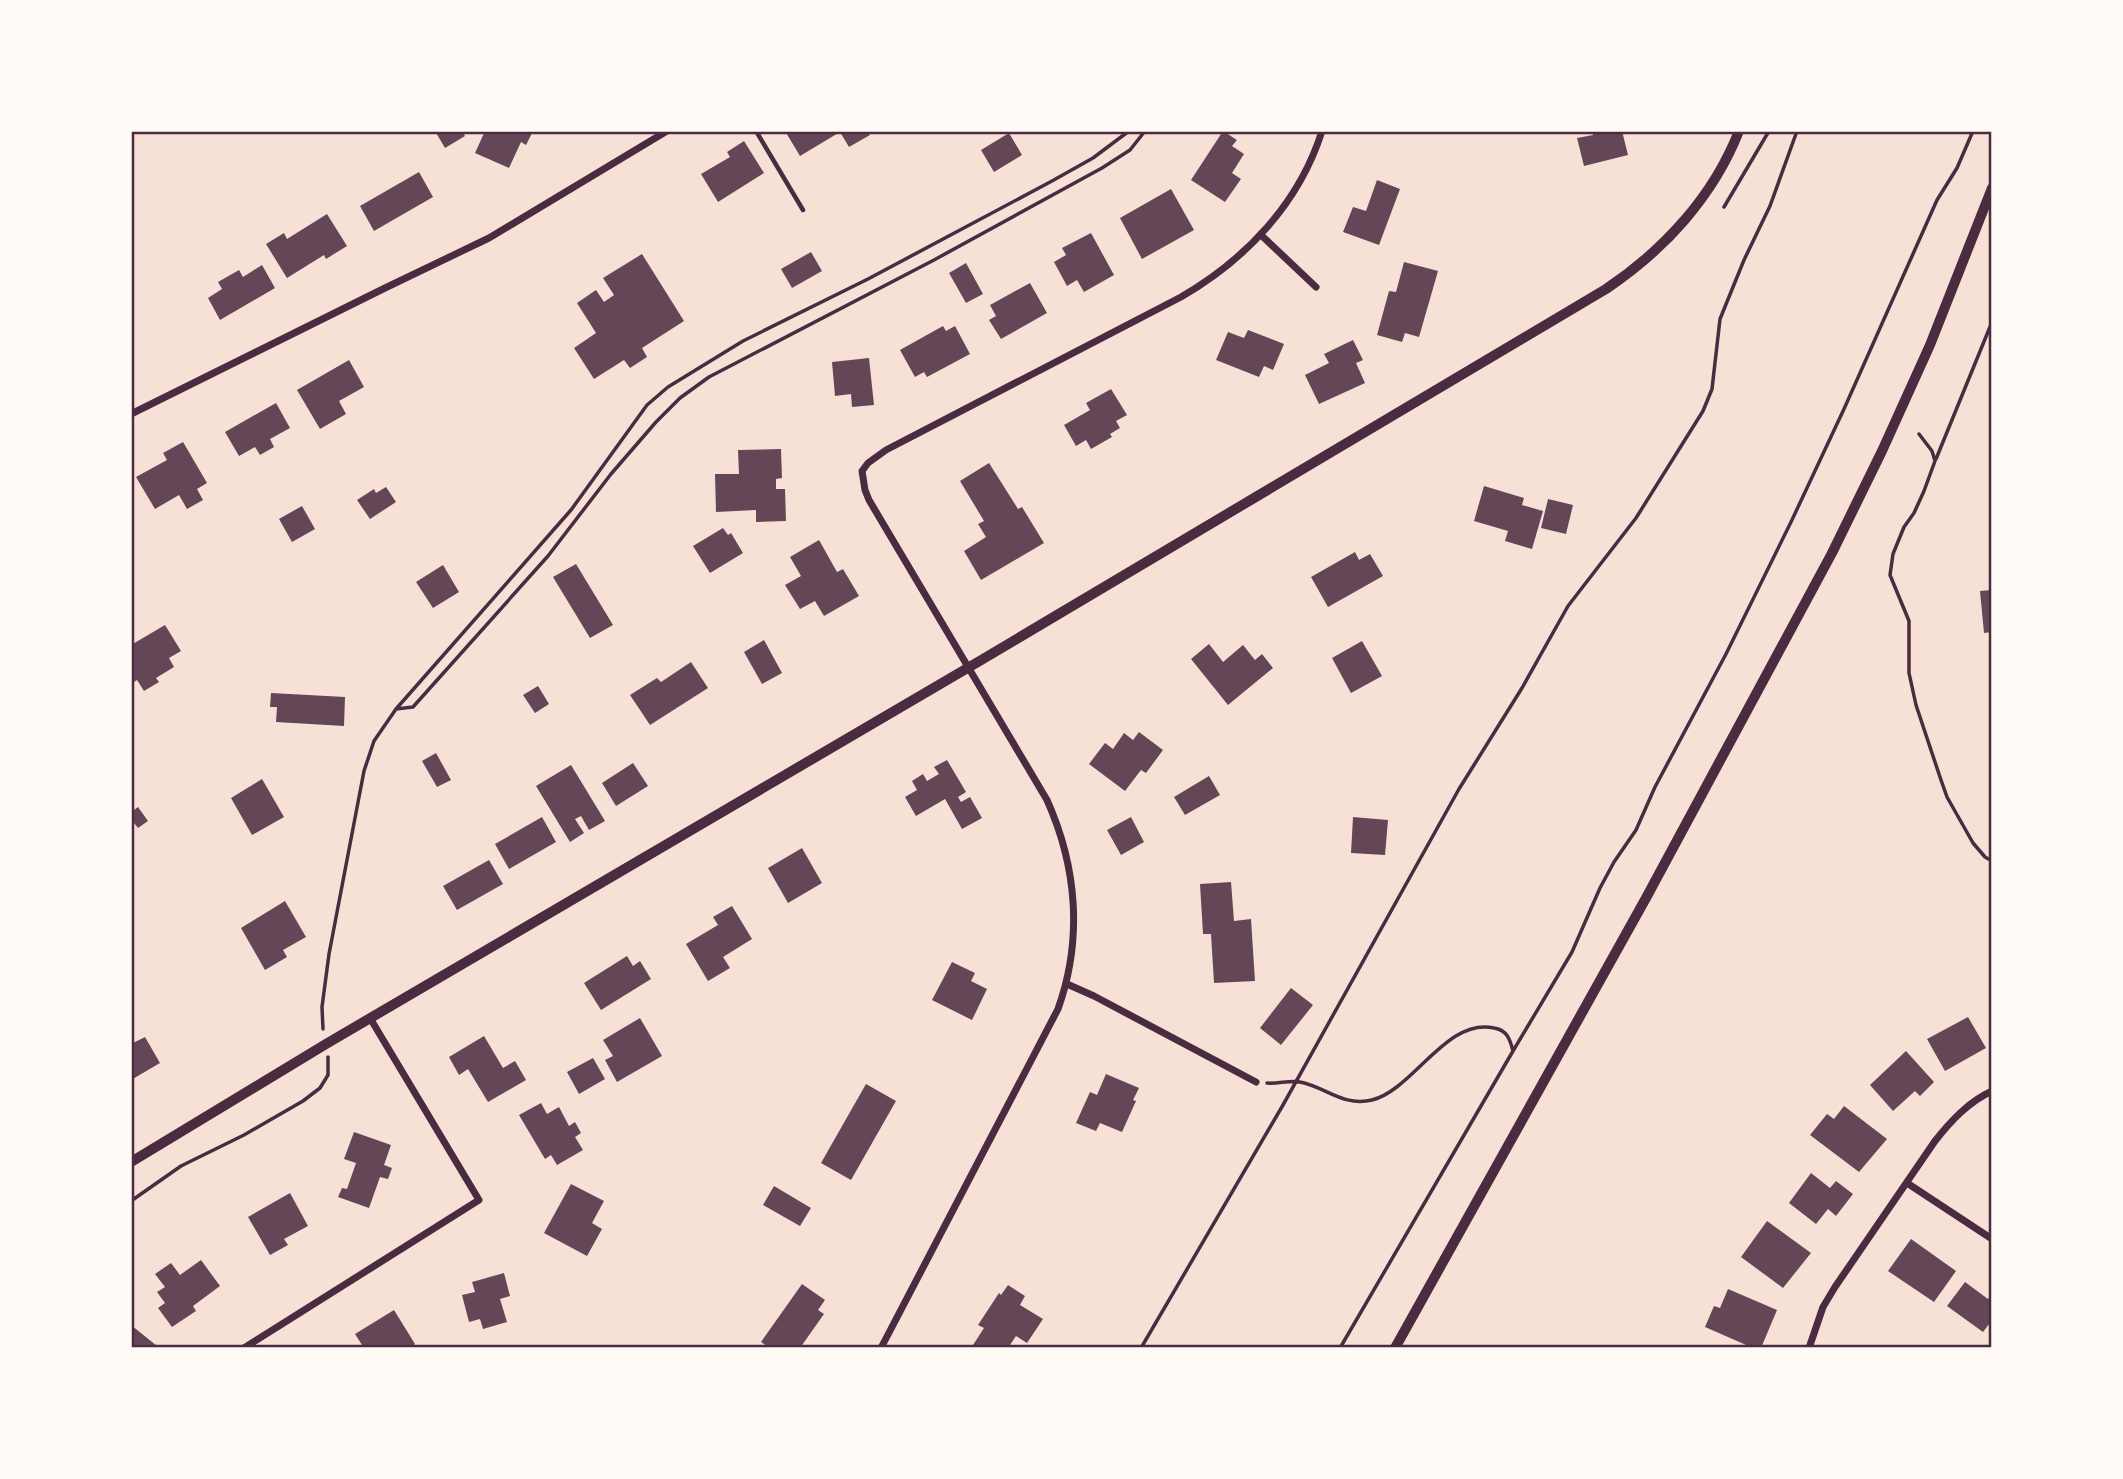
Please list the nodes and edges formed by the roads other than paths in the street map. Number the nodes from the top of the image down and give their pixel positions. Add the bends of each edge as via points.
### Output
1 (667, 131) edge
2 (755, 131) edge
3 (1322, 131) edge
4 (1739, 131) edge
5 (1992, 188) edge
6 (803, 210) dead end
7 (1261, 235) junction
8 (1316, 287) dead end
9 (131, 414) edge
10 (970, 667) junction
11 (1066, 984) junction
12 (370, 1018) junction
13 (1256, 1083) road end
14 (1992, 1091) edge
15 (131, 1162) edge
16 (1906, 1183) junction
17 (1992, 1239) edge
18 (244, 1348) edge
19 (881, 1348) edge
20 (1395, 1348) edge
21 (1809, 1348) edge

1 - 9 street via 489,238
2 - 6 lane
3 - 7 street via 1302,177
4 - 10 main road via 1694,209 1639,266
5 - 20 main road via 1930,345 1832,553 1640,910
7 - 8 street
7 - 10 street via 1195,288 886,450 862,471 870,500
10 - 11 street via 1042,790 1063,843 1074,910
10 - 12 main road
11 - 13 street
11 - 19 street via 1047,1032
12 - 15 main road
12 - 18 street via 480,1200
14 - 16 street via 1949,1123
16 - 17 street
16 - 21 street via 1823,1307

